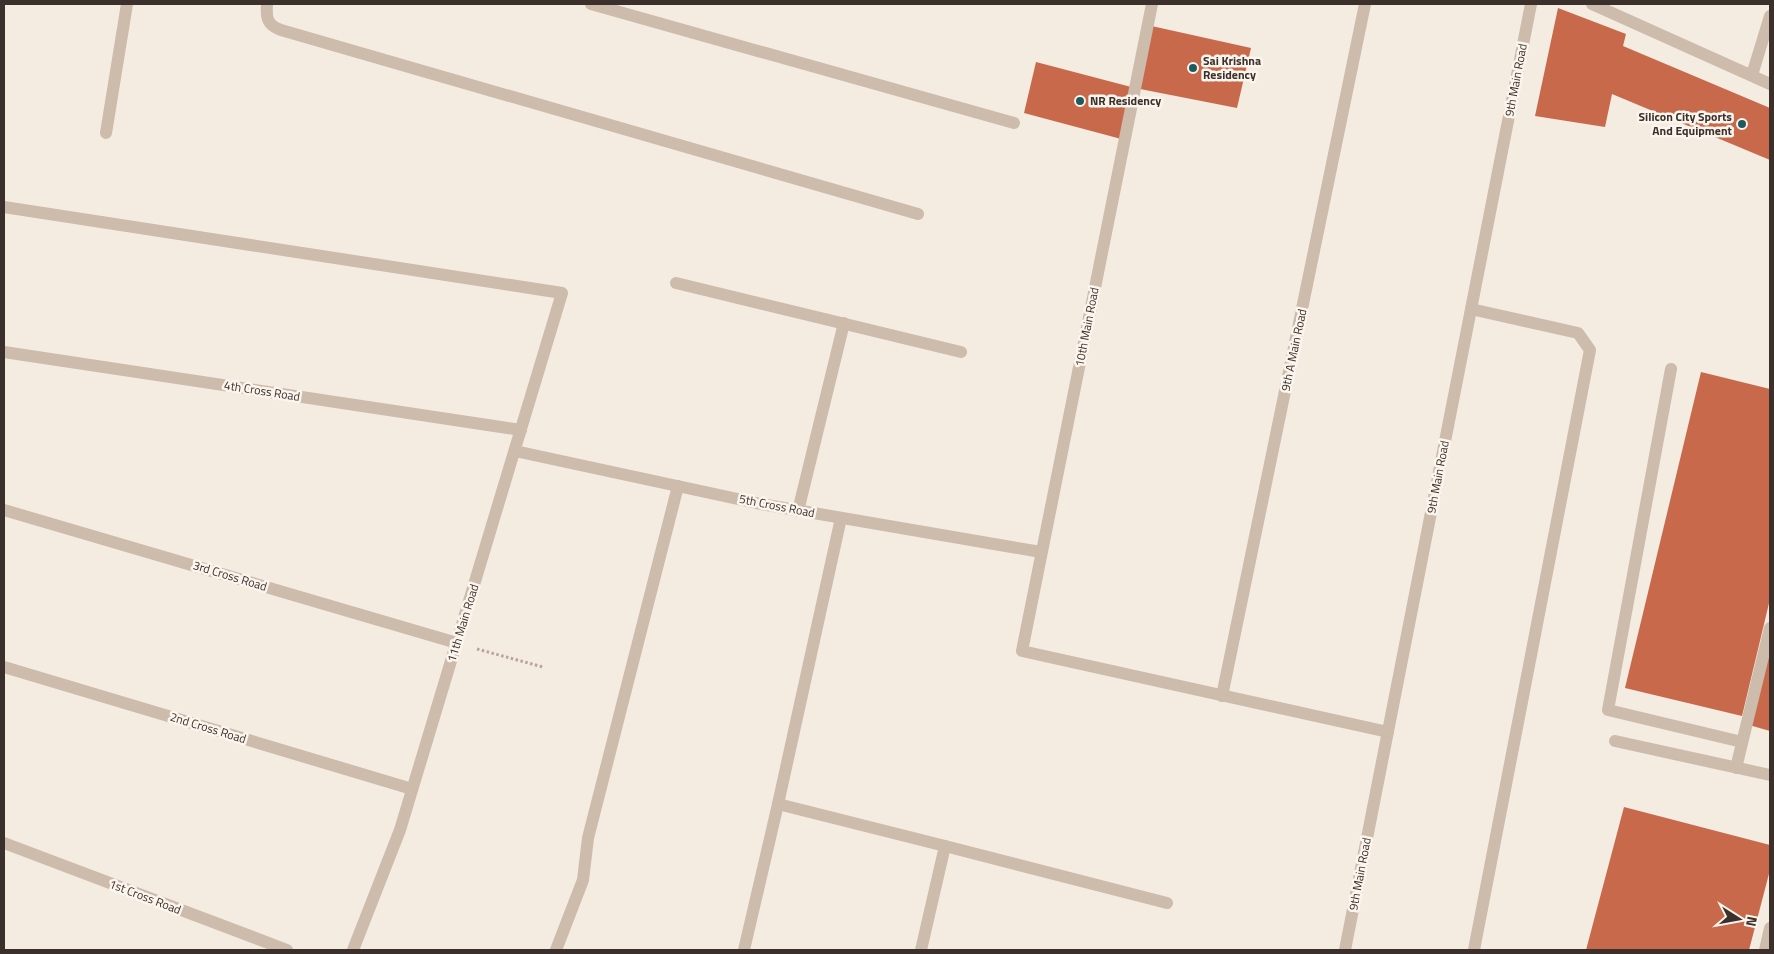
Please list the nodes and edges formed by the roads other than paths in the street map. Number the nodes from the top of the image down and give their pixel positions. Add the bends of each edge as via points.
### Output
1 (127, 4) edge
2 (267, 4) edge
3 (591, 4) edge
4 (1152, 4) edge
5 (1365, 4) edge
6 (1531, 4) edge
7 (1592, 4) edge
8 (1770, 16) edge
9 (1752, 75) junction
10 (1770, 84) edge
11 (1014, 123) dead end
12 (106, 133) dead end
13 (4, 207) edge
14 (918, 214) dead end
15 (676, 282) dead end
16 (1471, 309) junction
17 (844, 323) junction
18 (4, 352) edge
19 (961, 352) dead end
20 (1671, 369) dead end
21 (521, 430) junction
22 (515, 452) junction
23 (678, 486) junction
24 (4, 510) edge
25 (798, 511) junction
26 (841, 518) junction
27 (1041, 552) junction
28 (1770, 628) edge
29 (457, 644) junction
30 (4, 666) edge
31 (1222, 696) junction
32 (1388, 732) junction
33 (1615, 741) dead end
34 (1742, 742) junction
35 (1736, 768) junction
36 (1770, 775) edge
37 (412, 789) junction
38 (778, 804) junction
39 (4, 843) edge
40 (945, 846) junction
41 (1167, 903) dead end
42 (1770, 928) edge
43 (287, 950) edge
44 (353, 950) edge
45 (556, 950) edge
46 (744, 950) edge
47 (921, 950) edge
48 (1345, 950) edge
49 (1474, 950) edge
50 (1765, 950) edge

1 - 12 street
2 - 14 street via 267,19 273,27 281,30
3 - 11 street
4 - 27 street, 10th Main Road
5 - 31 street, 9th A Main Road
6 - 16 street, 9th Main Road
7 - 9 street
8 - 9 street
9 - 10 street
13 - 21 street, 11th Main Road via 562,293
15 - 17 street
16 - 32 street, 9th Main Road
16 - 49 street via 1578,333 1590,350
17 - 19 street
17 - 25 street
18 - 21 street, 4th Cross Road
20 - 34 street via 1608,710
21 - 22 street, 11th Main Road
22 - 23 street, 5th Cross Road
22 - 29 street, 11th Main Road
23 - 25 street, 5th Cross Road
23 - 45 street via 588,838 583,880
24 - 29 street, 3rd Cross Road
25 - 26 street, 5th Cross Road
26 - 27 street, 5th Cross Road
26 - 38 street
27 - 31 street, 10th Main Road via 1022,651
28 - 34 street
29 - 37 street, 11th Main Road
30 - 37 street, 2nd Cross Road
31 - 32 street
32 - 48 street, 9th Main Road
33 - 35 street
34 - 35 street
35 - 36 street
37 - 44 street, 11th Main Road via 400,830
38 - 40 street
38 - 46 street
39 - 43 street, 1st Cross Road
40 - 41 street
40 - 47 street
42 - 50 street

